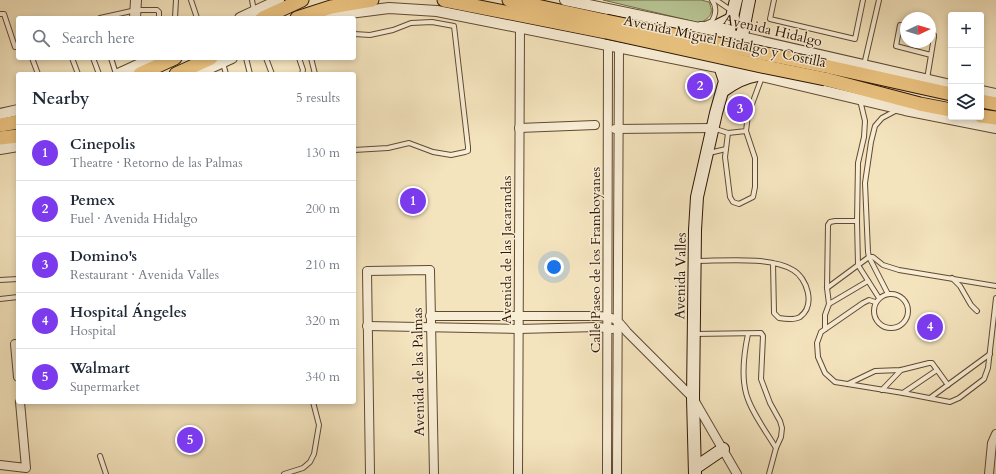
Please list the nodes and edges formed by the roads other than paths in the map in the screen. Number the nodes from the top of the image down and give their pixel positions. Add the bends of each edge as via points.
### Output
1 (176, 0) edge
2 (191, 0) edge
3 (252, 0) edge
4 (279, 0) edge
5 (302, 0) edge
6 (372, 0) edge
7 (444, 0) edge
8 (509, 0) edge
9 (565, 0) edge
10 (712, 0) edge
11 (716, 0) edge
12 (736, 0) edge
13 (749, 0) edge
14 (774, 0) edge
15 (863, 0) edge
16 (879, 0) edge
17 (136, 9) edge
18 (331, 13) edge
19 (0, 14) edge
20 (454, 14) junction
21 (258, 15) edge
22 (733, 15) junction
23 (108, 16) edge
24 (159, 16) edge
25 (175, 16) edge
26 (196, 16) edge
27 (311, 16) edge
28 (682, 25) junction
29 (900, 25) edge
30 (454, 26) junction
31 (606, 26) junction
32 (520, 27) junction
33 (712, 31) junction
34 (356, 34) edge
35 (728, 34) junction
36 (747, 39) junction
37 (608, 46) junction
38 (15, 47) dead end
39 (900, 47) edge
40 (619, 48) junction
41 (904, 48) edge
42 (932, 48) edge
43 (931, 55) junction
44 (33, 60) edge
45 (73, 60) edge
46 (94, 60) edge
47 (112, 60) edge
48 (150, 60) edge
49 (167, 60) edge
50 (219, 60) edge
51 (220, 60) edge
52 (222, 60) edge
53 (246, 60) edge
54 (267, 60) edge
55 (300, 60) edge
56 (311, 60) edge
57 (708, 66) junction
58 (864, 66) junction
59 (137, 68) edge
60 (721, 69) junction
61 (37, 72) edge
62 (77, 72) edge
63 (98, 72) edge
64 (116, 72) edge
65 (124, 72) edge
66 (182, 72) edge
67 (200, 72) edge
68 (225, 72) edge
69 (250, 72) edge
70 (271, 72) edge
71 (302, 72) edge
72 (314, 72) edge
73 (825, 73) junction
74 (750, 74) junction
75 (619, 80) junction
76 (927, 80) junction
77 (608, 81) junction
78 (948, 84) edge
79 (723, 86) junction
80 (984, 92) edge
81 (948, 94) edge
82 (996, 94) edge
83 (860, 99) junction
84 (984, 102) edge
85 (996, 104) edge
86 (900, 109) junction
87 (948, 109) edge
88 (16, 110) edge
89 (0, 114) edge
90 (984, 116) edge
91 (996, 118) edge
92 (16, 122) edge
93 (0, 125) edge
94 (594, 125) dead end
95 (519, 128) junction
96 (713, 128) junction
97 (996, 128) edge
98 (608, 129) junction
99 (618, 129) junction
100 (746, 131) junction
101 (728, 133) junction
102 (16, 136) edge
103 (0, 138) edge
104 (16, 146) edge
105 (0, 149) edge
106 (726, 149) junction
107 (356, 150) edge
108 (707, 153) junction
109 (857, 221) junction
110 (869, 257) junction
111 (695, 262) junction
112 (772, 263) junction
113 (858, 265) junction
114 (952, 278) junction
115 (16, 279) edge
116 (0, 280) edge
117 (868, 281) junction
118 (996, 286) edge
119 (827, 288) junction
120 (888, 294) junction
121 (16, 297) edge
122 (879, 298) junction
123 (996, 298) edge
124 (0, 299) edge
125 (876, 302) junction
126 (829, 304) junction
127 (977, 311) dead end
128 (430, 316) junction
129 (519, 316) junction
130 (608, 317) junction
131 (618, 320) junction
132 (367, 326) junction
133 (431, 327) junction
134 (608, 328) junction
135 (518, 329) junction
136 (618, 330) junction
137 (825, 330) junction
138 (627, 332) junction
139 (694, 334) junction
140 (748, 334) junction
141 (15, 344) dead end
142 (990, 354) junction
143 (16, 355) edge
144 (901, 370) junction
145 (937, 370) junction
146 (848, 384) junction
147 (948, 385) junction
148 (882, 390) junction
149 (903, 393) junction
150 (693, 398) junction
151 (930, 398) junction
152 (20, 404) edge
153 (314, 404) edge
154 (996, 434) edge
155 (776, 448) junction
156 (723, 449) junction
157 (100, 456) dead end
158 (3, 468) edge
159 (695, 471) edge
160 (106, 474) edge
161 (284, 474) edge
162 (370, 474) edge
163 (434, 474) edge
164 (518, 474) edge
165 (607, 474) edge
166 (617, 474) edge
167 (737, 474) edge
168 (769, 474) edge
169 (989, 474) edge

1 - 25 lane
2 - 26 lane
3 - 21 lane
4 - 21 street
5 - 21 main road
6 - 18 main road
7 - 31 main road, Avenida Miguel Hidalgo y Costilla
8 - 31 main road, Avenida Miguel Hidalgo y Costilla
9 - 28 street, Avenida Hidalgo
10 - 28 lane via 716,9 712,21 705,24
11 - 22 lane
12 - 22 main road
13 - 36 main road
14 - 15 lane via 770,19 855,39
16 - 58 lane
17 - 23 lane
17 - 24 lane via 157,10
18 - 20 street via 389,8
18 - 27 main road
19 - 38 lane via 4,14
20 - 30 lane
20 - 32 street
22 - 33 main road
22 - 35 main road
28 - 33 street, Avenida Hidalgo
29 - 39 lane via 896,46
30 - 34 lane via 432,22 411,23 393,30
30 - 107 lane via 468,150 451,155 433,152 409,143 388,148
31 - 73 main road, Avenida Miguel Hidalgo y Costilla, bridge
32 - 37 street
32 - 95 street, Avenida de las Jacarandas
33 - 35 street, Avenida Hidalgo
33 - 57 street via 715,36 714,49 712,62
35 - 36 street, Avenida Hidalgo
35 - 60 main road
36 - 58 street, Avenida Hidalgo
36 - 74 main road
37 - 40 street
37 - 77 street, Calle Paseo de los Framboyanes
40 - 57 street
40 - 75 street, Calle Paseo de los Framboyanes
41 - 43 lane
42 - 43 lane
43 - 76 lane
44 - 61 lane
45 - 62 lane
46 - 63 lane
47 - 64 lane
48 - 59 street
49 - 59 main road
50 - 66 main road
51 - 67 street
52 - 68 lane
53 - 69 lane
54 - 70 lane
55 - 71 lane
56 - 72 lane
57 - 60 street
58 - 76 street, Avenida Hidalgo
59 - 65 street
60 - 74 street
60 - 79 main road
73 - 81 main road, Avenida Miguel Hidalgo y Costilla
73 - 87 main road, Avenida Miguel Hidalgo y Costilla via 920,104
74 - 79 main road
74 - 79 main road
74 - 83 street
74 - 100 lane
75 - 77 street
75 - 99 street, Calle Paseo de los Framboyanes
76 - 78 street, Avenida Hidalgo
77 - 98 street, Calle Paseo de los Framboyanes
79 - 96 main road, Avenida Valles
80 - 82 street
83 - 86 street
83 - 109 lane via 865,121 858,163
84 - 85 main road
86 - 97 street
86 - 110 lane via 882,118 875,126 871,142 865,183
88 - 89 street
90 - 91 main road
92 - 93 main road
94 - 95 street
95 - 129 street, Avenida de las Jacarandas
96 - 99 street
96 - 101 lane
96 - 108 main road, Avenida Valles
98 - 99 street
98 - 130 street, Calle Paseo de los Framboyanes
99 - 131 street, Calle Paseo de los Framboyanes
100 - 101 lane
100 - 106 lane via 754,158 755,187 753,197 739,204 733,202 730,197
101 - 106 lane
102 - 103 main road
104 - 105 street
106 - 108 lane
108 - 111 main road, Avenida Valles via 697,197
109 - 113 lane
109 - 119 lane via 835,221 830,222 828,226
110 - 113 lane
110 - 114 lane via 899,270
110 - 120 lane
111 - 112 lane via 735,260
111 - 139 main road, Avenida Valles
112 - 112 lane via 792,269 804,281 808,292 807,307 800,317 779,318 774,313
113 - 117 lane
113 - 119 lane
114 - 118 lane
114 - 127 lane
115 - 116 lane
117 - 122 lane
117 - 126 lane
119 - 126 lane
120 - 122 lane
120 - 125 lane via 900,296 907,305 907,317 900,326 889,329 878,324 873,314
121 - 124 lane
122 - 125 lane
123 - 142 lane
125 - 137 lane via 869,300 863,303
126 - 137 lane via 825,315
128 - 129 street
128 - 132 street, Avenida de las Palmas via 430,270 368,271
128 - 133 street, Avenida de las Palmas
129 - 130 street
129 - 135 street, Avenida de las Jacarandas
130 - 131 street
130 - 134 street, Calle Paseo de los Framboyanes
131 - 136 street, Calle Paseo de los Framboyanes
131 - 138 street
132 - 133 street
132 - 162 street
133 - 135 street
133 - 163 street, Avenida de las Palmas
134 - 135 street
134 - 136 street
134 - 165 street, Calle Paseo de los Framboyanes
135 - 164 street, Avenida de las Jacarandas
136 - 138 street
136 - 166 street, Calle Paseo de los Framboyanes
137 - 146 lane via 821,332 817,343 818,357 826,373 835,382
138 - 150 street
139 - 140 lane
139 - 150 main road, Avenida Valles
140 - 155 lane via 744,352 746,394 758,420
140 - 155 lane via 761,333 763,336 761,379 782,428
141 - 143 street
142 - 147 lane
142 - 151 lane via 984,379 959,398 950,402
144 - 145 lane via 929,363
144 - 146 lane via 875,371
144 - 148 lane
145 - 147 lane
145 - 149 lane
146 - 148 lane
147 - 151 lane
148 - 149 lane
149 - 151 lane
150 - 156 street
150 - 159 main road, Avenida Valles
152 - 158 street via 26,468
153 - 161 lane via 319,425 314,454 303,468
154 - 169 street via 992,443
155 - 168 lane
156 - 159 main road
156 - 167 street
157 - 160 lane

